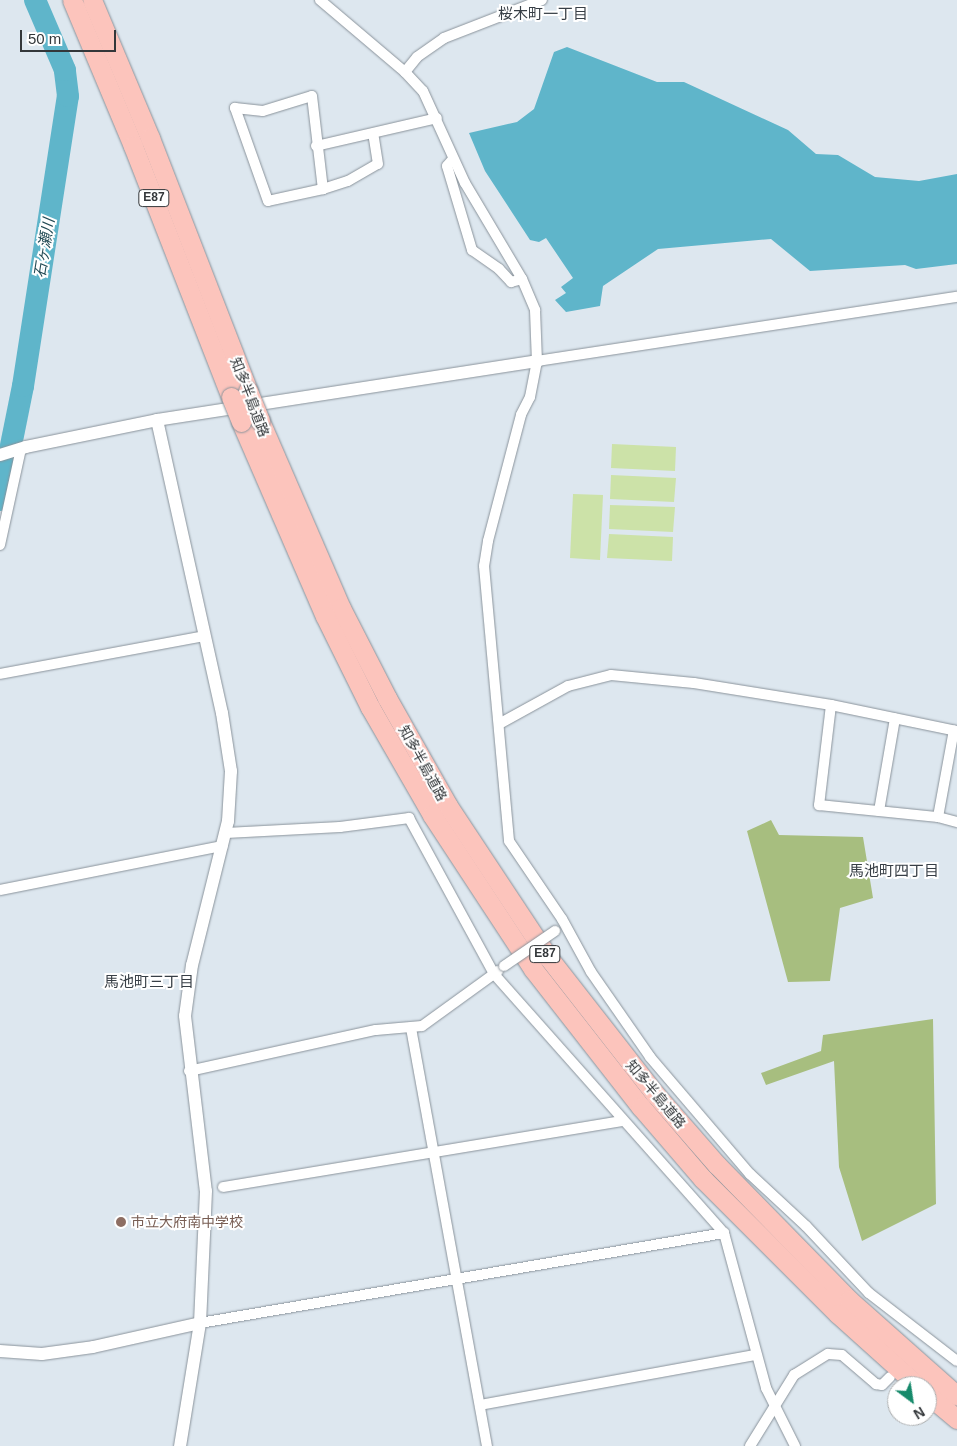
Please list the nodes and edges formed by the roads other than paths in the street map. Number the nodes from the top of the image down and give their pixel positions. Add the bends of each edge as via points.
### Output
1 (72, 0) edge
2 (92, 0) edge
3 (320, 0) edge
4 (542, 0) edge
5 (405, 72) junction
6 (437, 118) junction
7 (373, 133) junction
8 (316, 146) junction
9 (453, 159) junction
10 (323, 189) junction
11 (522, 279) junction
12 (957, 297) edge
13 (537, 361) junction
14 (239, 394) junction
15 (157, 420) junction
16 (21, 448) junction
17 (0, 455) edge
18 (0, 545) edge
19 (205, 636) junction
20 (0, 674) edge
21 (831, 705) junction
22 (895, 718) junction
23 (500, 724) junction
24 (956, 730) edge
25 (879, 811) junction
26 (938, 817) junction
27 (957, 822) edge
28 (224, 840) junction
29 (0, 890) edge
30 (562, 919) junction
31 (494, 974) junction
32 (411, 1028) junction
33 (189, 1071) junction
34 (622, 1120) junction
35 (436, 1154) junction
36 (223, 1187) dead end
37 (724, 1233) junction
38 (458, 1280) junction
39 (200, 1323) junction
40 (0, 1351) edge
41 (756, 1355) junction
42 (957, 1361) edge
43 (907, 1376) edge
44 (887, 1380) edge
45 (957, 1396) edge
46 (937, 1402) edge
47 (480, 1405) junction
48 (775, 1408) junction
49 (957, 1419) edge
50 (180, 1446) edge
51 (487, 1446) edge
52 (750, 1446) edge
53 (795, 1446) edge

1 - 14 highway, 知多半島道路 / E87
2 - 14 highway, 知多半島道路 / E87 via 150,138
3 - 5 street
4 - 5 street via 444,38 416,57
5 - 6 street via 423,91
6 - 7 street
6 - 9 street
7 - 8 street
7 - 10 street via 378,164 348,182
8 - 10 street
8 - 10 street via 312,96 263,111 235,108 268,201
9 - 11 street
9 - 11 street via 447,166 472,250 511,282
11 - 13 street via 536,310
12 - 13 street
13 - 15 street
13 - 23 street via 484,566
14 - 43 highway, 知多半島道路 / E87, bridge via 241,422 321,608 370,707 432,815 533,969 641,1107 703,1179 831,1307
14 - 45 highway, 知多半島道路 / E87, bridge via 260,421 340,608 387,698 448,806 548,958 655,1094 717,1165 849,1300
15 - 16 street
15 - 19 street
16 - 17 street
16 - 18 street
19 - 20 street
19 - 28 street via 229,751 231,792
21 - 22 street
21 - 23 street via 673,680 610,675 568,686
21 - 25 street via 819,805
22 - 24 street
22 - 25 street
23 - 30 street via 509,841
24 - 26 street
25 - 26 street
26 - 27 street
28 - 29 street
28 - 31 street via 409,818
28 - 33 street via 187,990 185,1016
30 - 31 street, bridge via 555,931
30 - 42 street via 591,972 650,1057 750,1174 806,1226 869,1293 923,1340
31 - 32 street via 422,1026
31 - 34 street
32 - 33 street via 376,1030
32 - 35 street
33 - 39 street via 206,1191
34 - 35 street
34 - 37 street
35 - 36 street
35 - 38 street
37 - 38 street
37 - 41 street
38 - 39 street
38 - 47 street
39 - 40 street via 84,1349 42,1354
39 - 50 street
41 - 47 street
41 - 48 street
44 - 48 street via 882,1385 876,1384 842,1356 828,1354 794,1375
46 - 49 highway
47 - 51 street
48 - 52 street
48 - 53 street

